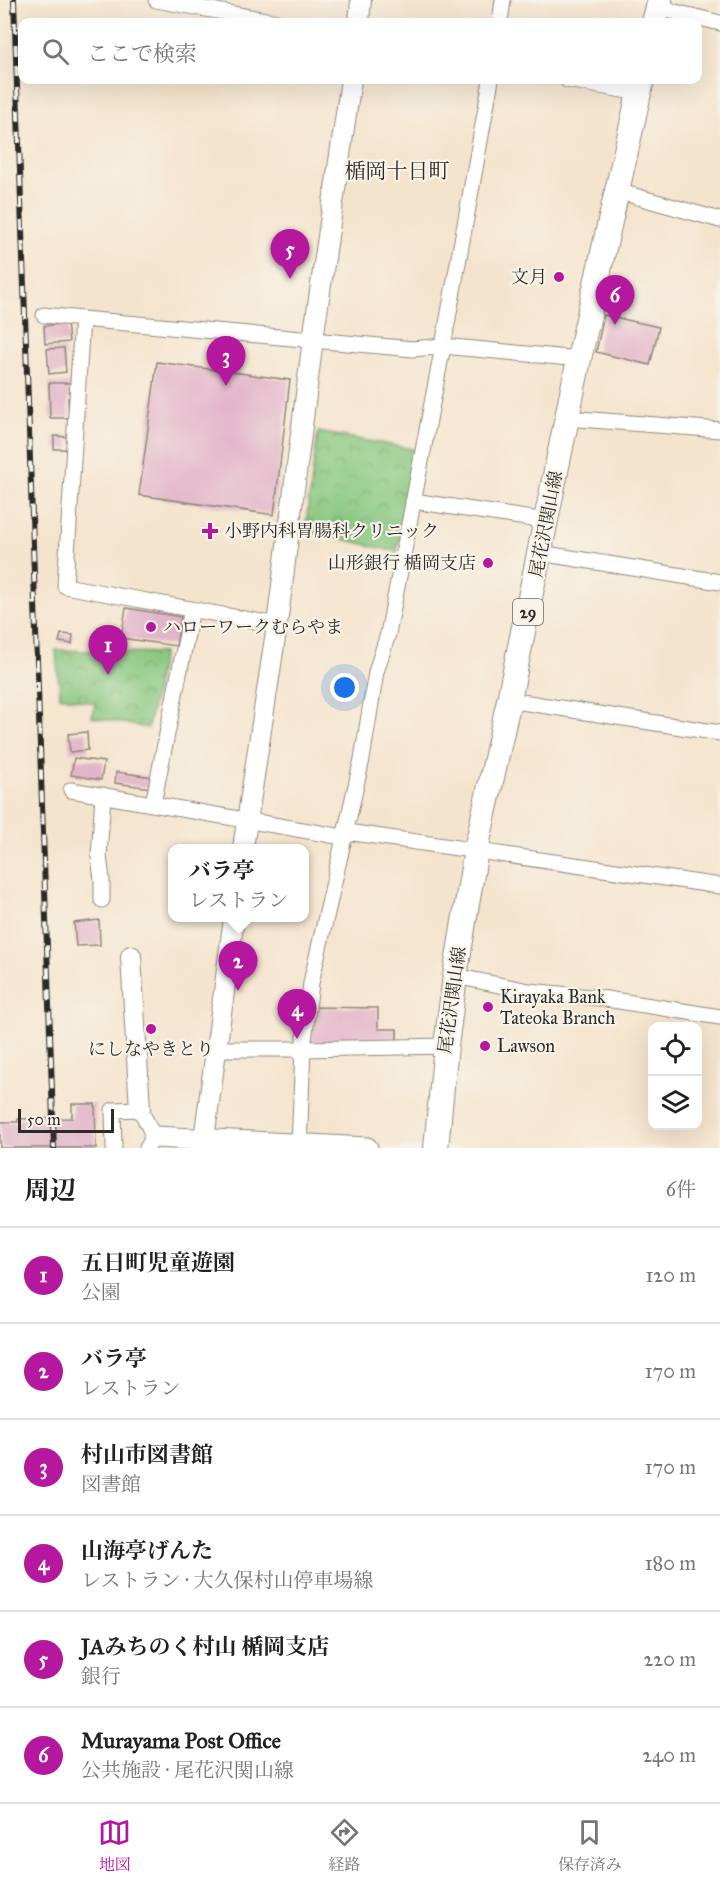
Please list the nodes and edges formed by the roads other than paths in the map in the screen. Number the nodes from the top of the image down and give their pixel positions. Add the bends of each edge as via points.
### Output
1 (156, 0) edge
2 (362, 0) edge
3 (503, 0) edge
4 (657, 6) edge
5 (256, 18) edge
6 (360, 18) edge
7 (501, 18) edge
8 (700, 18) edge
9 (702, 19) edge
10 (720, 23) edge
11 (350, 84) edge
12 (490, 84) edge
13 (616, 84) edge
14 (640, 86) edge
15 (617, 191) junction
16 (720, 220) edge
17 (44, 315) dead end
18 (82, 319) junction
19 (313, 339) junction
20 (443, 346) junction
21 (579, 359) junction
22 (567, 418) junction
23 (720, 430) edge
24 (413, 501) junction
25 (546, 521) junction
26 (540, 553) junction
27 (720, 582) edge
28 (192, 609) junction
29 (278, 625) junction
30 (509, 700) junction
31 (720, 733) edge
32 (71, 790) dead end
33 (103, 795) junction
34 (153, 804) junction
35 (247, 821) junction
36 (343, 837) junction
37 (244, 844) edge
38 (476, 850) junction
39 (720, 886) edge
40 (102, 900) dead end
41 (233, 922) edge
42 (130, 956) dead end
43 (454, 976) junction
44 (720, 1017) edge
45 (446, 1046) junction
46 (216, 1049) junction
47 (303, 1049) junction
48 (140, 1109) junction
49 (204, 1138) junction
50 (151, 1143) edge
51 (299, 1146) edge
52 (114, 1148) edge
53 (367, 1148) edge
54 (436, 1148) edge

1 - 5 street
2 - 6 street
3 - 7 street
4 - 8 street
9 - 10 street
11 - 19 street
12 - 20 street
13 - 14 street
14 - 15 main road, 尾花沢関山線 / 29
15 - 16 street
15 - 21 main road, 尾花沢関山線 / 29
17 - 18 street
18 - 19 street
18 - 28 street via 65,585
19 - 20 street via 413,349
19 - 29 street
20 - 21 street
20 - 24 street
21 - 22 main road, 尾花沢関山線 / 29
22 - 23 street
22 - 25 main road, 尾花沢関山線 / 29
24 - 25 street
24 - 36 street
25 - 26 main road, 尾花沢関山線 / 29
26 - 27 street
26 - 30 main road, 尾花沢関山線 / 29
28 - 29 street
28 - 34 street
29 - 35 street
30 - 31 street
30 - 38 main road, 尾花沢関山線 / 29
32 - 33 street
33 - 34 street
33 - 40 street via 99,856
34 - 35 street
35 - 36 street
35 - 37 street
36 - 38 street via 354,833
36 - 47 street via 311,983
38 - 39 street
38 - 43 main road, 尾花沢関山線 / 29
41 - 46 street
42 - 48 street
43 - 44 street via 529,991
43 - 45 main road, 尾花沢関山線 / 29
45 - 47 street
45 - 54 main road, 尾花沢関山線 / 29
46 - 47 street
46 - 49 street
47 - 51 street
48 - 50 street
48 - 52 street via 113,1110
49 - 50 main road
49 - 51 main road
51 - 53 main road

